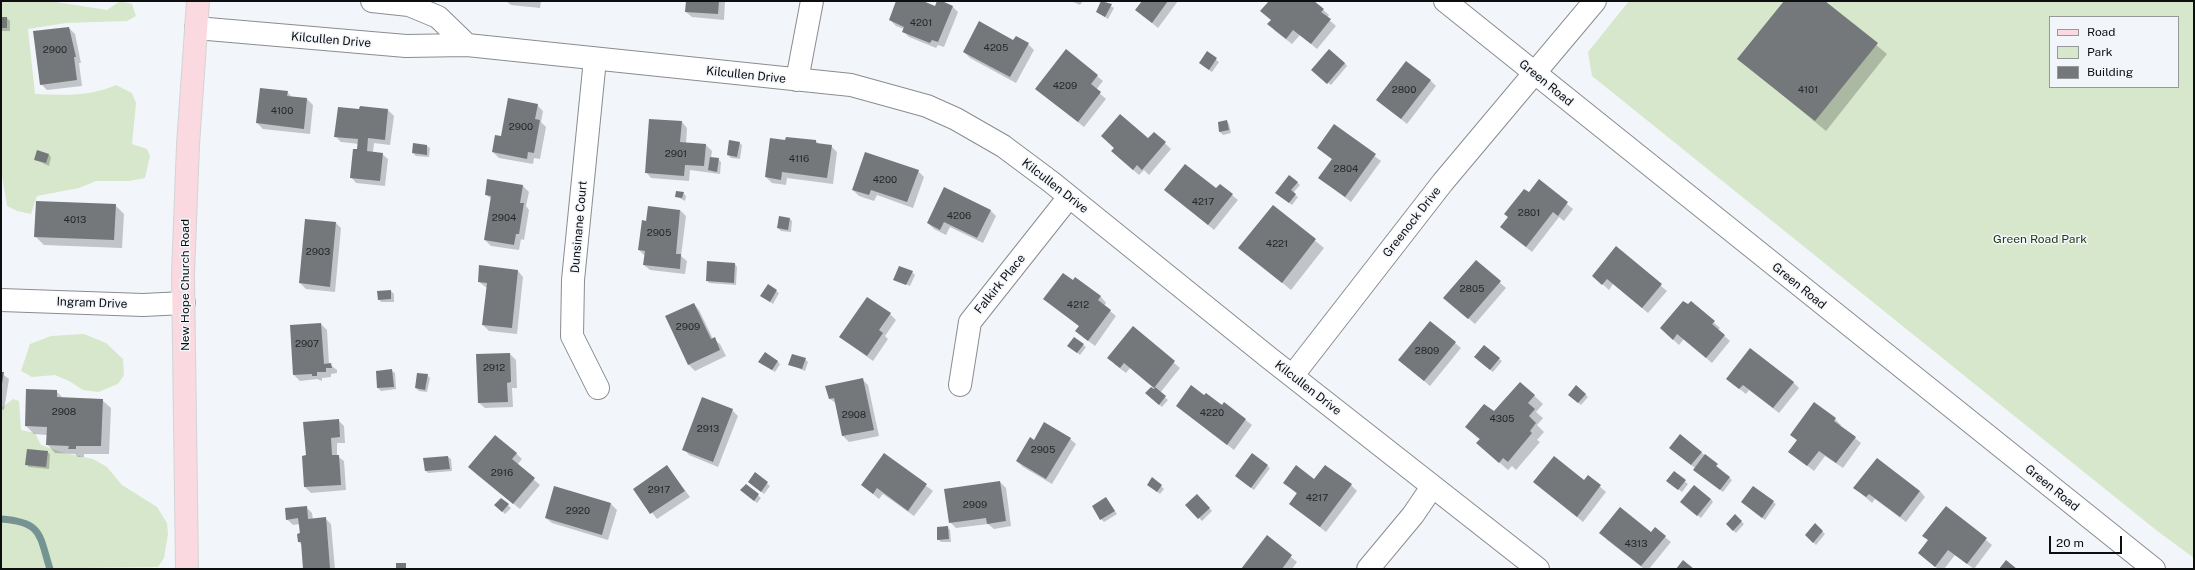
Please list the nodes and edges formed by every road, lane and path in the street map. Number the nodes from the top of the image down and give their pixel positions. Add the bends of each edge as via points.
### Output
1 (198, 1) edge
2 (372, 1) edge
3 (812, 1) edge
4 (1445, 1) edge
5 (1595, 1) edge
6 (439, 9) edge
7 (196, 28) junction
8 (467, 45) junction
9 (430, 47) junction
10 (595, 60) junction
11 (1536, 74) junction
12 (797, 80) junction
13 (1069, 197) junction
14 (1, 300) edge
15 (184, 304) junction
16 (1293, 375) junction
17 (960, 385) dead end
18 (598, 388) dead end
19 (1432, 487) junction
20 (187, 569) edge
21 (1368, 569) edge
22 (1538, 569) edge
23 (2154, 569) edge

1 - 7 main road, New Hope Church Road
2 - 6 street
3 - 12 street
4 - 11 street, Green Road
5 - 11 street, Greenock Drive
6 - 8 street
6 - 9 street
7 - 9 street, Kilcullen Drive
7 - 15 main road, New Hope Church Road via 188,145
8 - 9 street, Kilcullen Drive
8 - 10 street, Kilcullen Drive
10 - 12 street, Kilcullen Drive
10 - 18 street, Dunsinane Court via 573,280 572,336
11 - 16 street, Greenock Drive via 1507,104 1443,182
11 - 23 street, Green Road
12 - 13 street, Kilcullen Drive via 851,85 927,106 956,119 1003,146
13 - 16 street, Kilcullen Drive
13 - 17 street, Falkirk Place via 970,322
14 - 15 street, Ingram Drive
15 - 20 main road, New Hope Church Road
16 - 19 street, Kilcullen Drive
19 - 21 street via 1413,515
19 - 22 street, Kilcullen Drive

